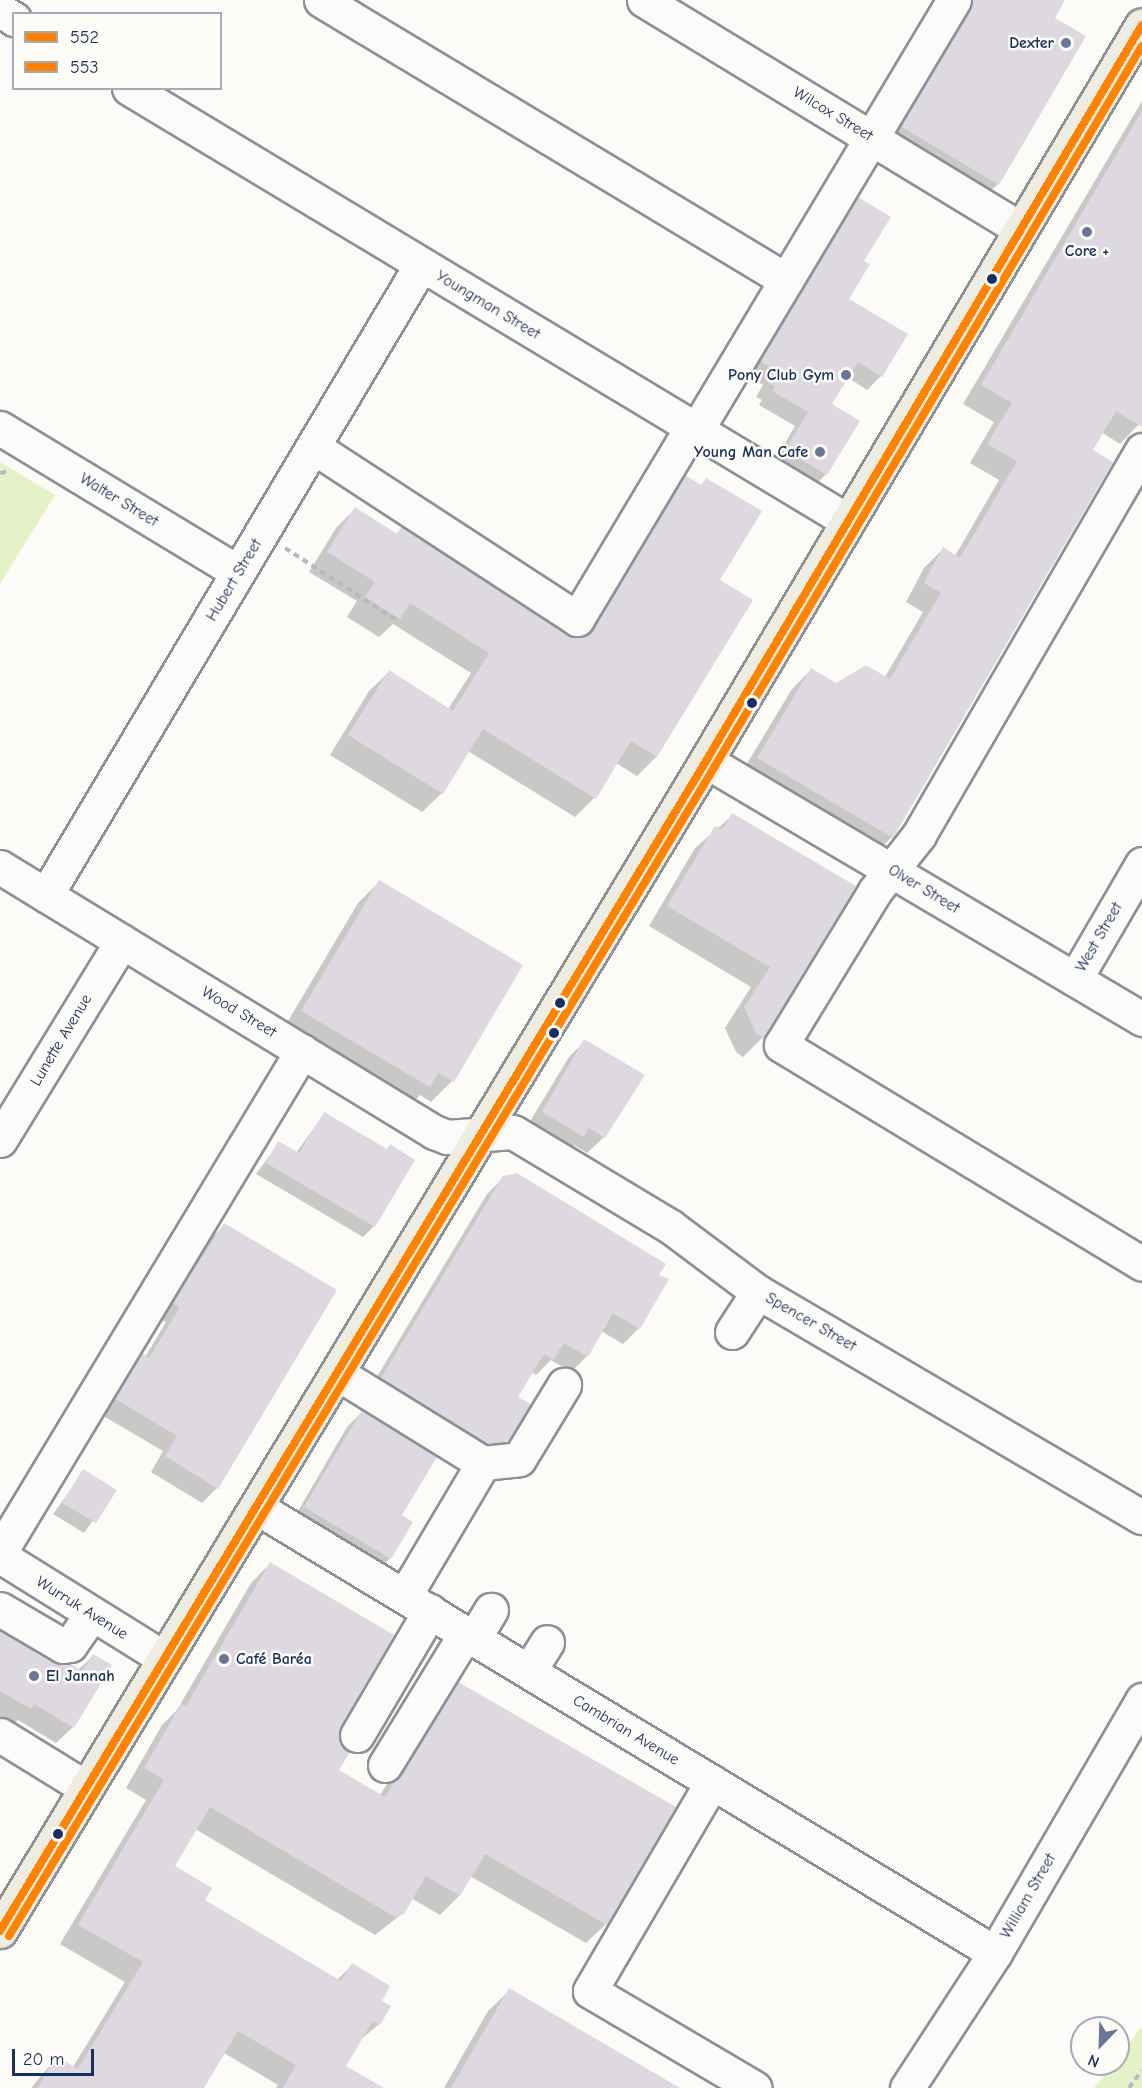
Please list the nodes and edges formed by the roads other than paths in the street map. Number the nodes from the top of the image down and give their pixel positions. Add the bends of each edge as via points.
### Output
1 (321, 0) edge
2 (644, 0) edge
3 (954, 0) edge
4 (1142, 25) edge
5 (132, 90) edge
6 (871, 137) junction
7 (1021, 229) junction
8 (421, 265) junction
9 (786, 280) junction
10 (0, 428) edge
11 (694, 428) junction
12 (315, 448) junction
13 (1142, 450) edge
14 (848, 521) junction
15 (238, 572) junction
16 (706, 761) junction
17 (1142, 864) edge
18 (0, 867) edge
19 (890, 869) junction
20 (46, 895) junction
21 (122, 941) junction
22 (1075, 979) junction
23 (1142, 1018) edge
24 (302, 1051) junction
25 (482, 1132) junction
26 (0, 1140) edge
27 (1142, 1264) edge
28 (758, 1292) junction
29 (732, 1332) dead end
30 (338, 1373) junction
31 (564, 1385) dead end
32 (483, 1463) junction
33 (256, 1507) junction
34 (1142, 1517) edge
35 (0, 1552) edge
36 (0, 1556) edge
37 (417, 1603) junction
38 (0, 1609) edge
39 (491, 1610) dead end
40 (91, 1615) junction
41 (470, 1635) junction
42 (547, 1642) dead end
43 (164, 1658) junction
44 (530, 1671) junction
45 (1142, 1700) edge
46 (0, 1735) edge
47 (357, 1735) dead end
48 (385, 1765) dead end
49 (712, 1782) junction
50 (86, 1788) junction
51 (0, 1931) edge
52 (995, 1953) junction
53 (754, 2088) edge
54 (907, 2088) edge

1 - 9 street
2 - 6 street, Wilcox Street
3 - 6 street
4 - 7 main road
5 - 8 street, Youngman Street
6 - 7 street, Wilcox Street
6 - 9 street
7 - 14 main road
8 - 11 street, Youngman Street
8 - 12 street, Hubert Street
9 - 11 street
10 - 15 street, Walter Street
11 - 12 street via 578,619
11 - 14 street, Youngman Street
12 - 15 street, Hubert Street
13 - 19 street via 919,835
14 - 16 main road
15 - 20 street, Hubert Street
16 - 19 street, Olver Street
16 - 25 main road
17 - 22 street, West Street
18 - 20 street, Wood Street
19 - 22 street, Olver Street
19 - 27 street via 781,1045
20 - 21 street, Wood Street
21 - 24 street, Wood Street
21 - 26 street, Lunette Avenue
22 - 23 street, Olver Street
24 - 25 street, Wood Street via 434,1132 447,1137
24 - 35 street
25 - 28 street, Spencer Street via 513,1132 671,1227
25 - 30 main road
28 - 29 street
28 - 34 street, Spencer Street
30 - 32 street
30 - 33 main road
31 - 32 street via 519,1459
32 - 37 street
33 - 37 street, Cambrian Avenue
33 - 43 main road
36 - 40 street, Wurruk Avenue
37 - 41 street, Cambrian Avenue
37 - 47 street
38 - 40 street via 63,1647 70,1645
39 - 41 street
40 - 43 street, Wurruk Avenue
41 - 44 street, Cambrian Avenue
41 - 48 street
42 - 44 street
43 - 50 main road
44 - 49 street, Cambrian Avenue
45 - 52 street, William Street
46 - 50 street
49 - 52 street, Cambrian Avenue
49 - 53 street via 590,1991
50 - 51 main road
52 - 54 street, William Street

